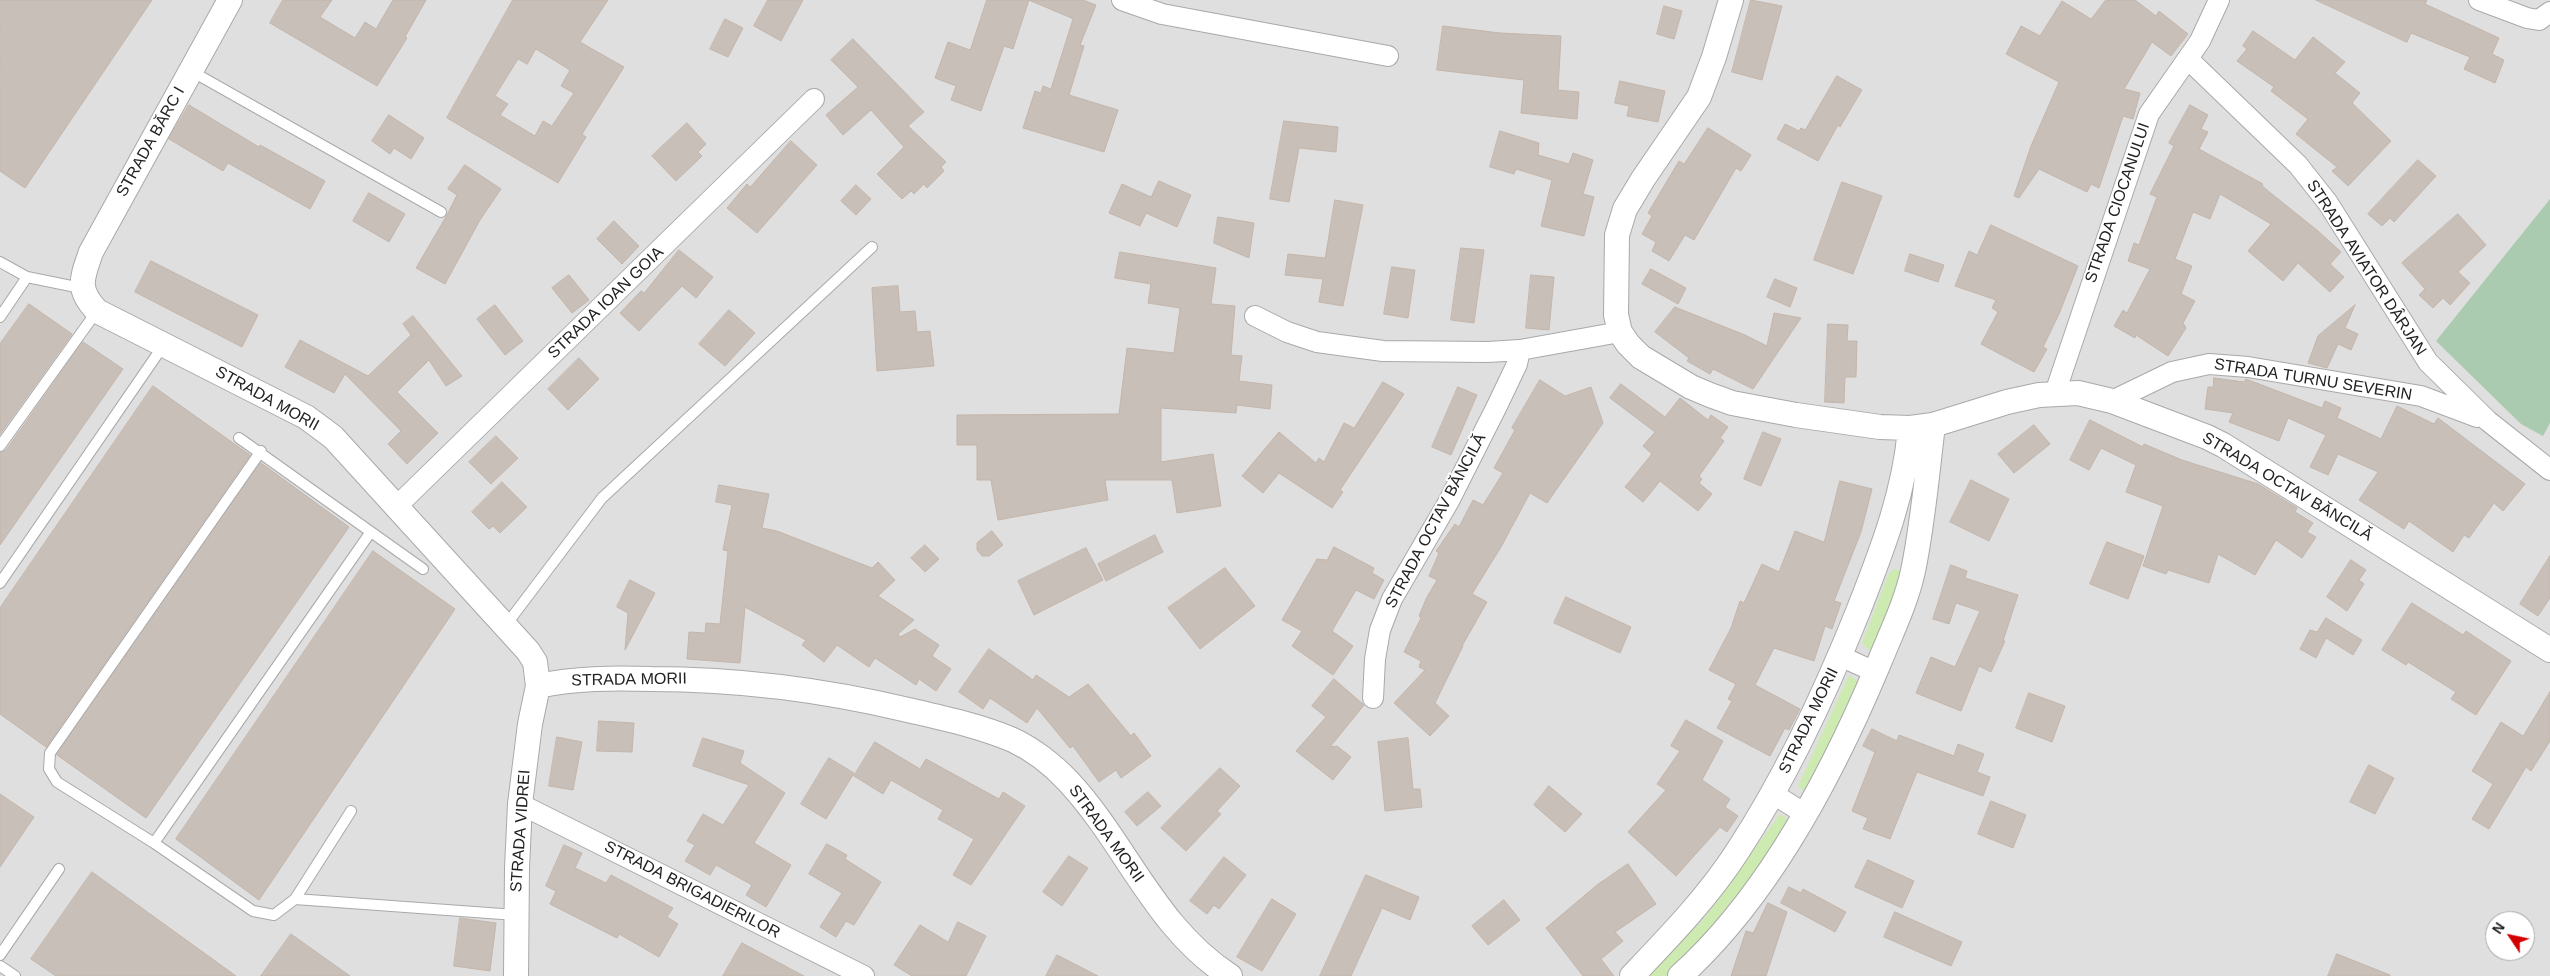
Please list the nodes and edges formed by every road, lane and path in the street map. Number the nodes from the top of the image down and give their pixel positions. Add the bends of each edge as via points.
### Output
1 (230, 0) edge
2 (1122, 0) edge
3 (1731, 0) edge
4 (2219, 0) edge
5 (2479, 0) edge
6 (2550, 12) edge
7 (1388, 56) dead end
8 (2188, 59) junction
9 (191, 71) junction
10 (814, 99) dead end
11 (441, 212) dead end
12 (872, 247) dead end
13 (0, 262) edge
14 (27, 277) junction
15 (82, 288) junction
16 (97, 310) junction
17 (1255, 316) dead end
18 (0, 317) edge
19 (1620, 332) junction
20 (163, 346) junction
21 (1520, 350) junction
22 (2056, 393) junction
23 (2112, 401) junction
24 (2488, 421) junction
25 (1921, 427) junction
26 (239, 438) dead end
27 (0, 446) edge
28 (261, 451) junction
29 (2550, 470) edge
30 (397, 506) junction
31 (370, 533) junction
32 (423, 569) dead end
33 (0, 583) edge
34 (506, 625) junction
35 (2550, 650) edge
36 (1840, 656) junction
37 (1875, 672) junction
38 (538, 686) junction
39 (1373, 698) dead end
40 (1772, 793) junction
41 (520, 804) junction
42 (351, 811) dead end
43 (1804, 814) junction
44 (154, 843) junction
45 (59, 869) dead end
46 (295, 899) junction
47 (516, 915) junction
48 (0, 955) edge
49 (0, 966) edge
50 (15, 976) edge
51 (516, 976) edge
52 (864, 976) edge
53 (1230, 976) edge
54 (1632, 976) edge
55 (1680, 976) edge

1 - 9 street, STRADA BĂRC I
2 - 7 street via 1162,14
3 - 19 street via 1699,97 1625,209 1617,235 1615,282
4 - 8 street, STRADA CIOCANULUI
5 - 6 street via 2527,18 2539,20
8 - 22 street, STRADA CIOCANULUI via 2162,93 2143,129
8 - 24 street, STRADA AVIATOR DÂRJAN via 2298,166 2328,204 2428,362
9 - 11 lane
9 - 15 street, STRADA BĂRC I via 91,252
10 - 30 street, STRADA IOAN GOIA
12 - 34 lane via 602,498
13 - 14 lane
14 - 15 lane
14 - 18 lane
15 - 16 street, STRADA MORII via 87,300
16 - 20 street, STRADA MORII
16 - 27 lane
17 - 21 street via 1317,342 1346,347 1402,351
19 - 21 street
19 - 25 street, STRADA OCTAV BĂNCILĂ via 1641,356 1691,387 1732,403 1880,427
20 - 30 street, STRADA MORII via 306,417 333,437
20 - 33 lane
21 - 39 street, STRADA OCTAV BĂNCILĂ via 1517,364 1465,469 1392,599 1380,630
22 - 23 street, STRADA OCTAV BĂNCILĂ via 2078,393
22 - 25 street, STRADA OCTAV BĂNCILĂ via 2007,402
23 - 24 street, STRADA TURNU SEVERIN via 2172,372 2209,364 2248,367 2421,396
23 - 35 street, STRADA OCTAV BĂNCILĂ via 2223,445
24 - 29 street, STRADA AVIATOR DÂRJAN
25 - 36 street, STRADA MORII via 1885,540
25 - 37 street via 1924,505 1913,572
26 - 28 lane
28 - 31 lane
28 - 44 lane via 50,753 49,770 57,782
30 - 34 street, STRADA MORII
31 - 32 lane
31 - 44 lane
34 - 38 street, STRADA MORII via 535,662
36 - 37 street
36 - 40 street, STRADA MORII
37 - 43 street via 1820,791
38 - 41 street, STRADA VIDREI
38 - 53 street, STRADA MORII via 572,679 621,678 694,679 776,686 870,701 948,719 1014,741 1067,780 1184,939
40 - 43 street
40 - 54 street, STRADA MORII via 1736,854 1682,923
41 - 47 street, STRADA VIDREI
41 - 52 street, STRADA BRIGADIERILOR
42 - 46 lane
43 - 55 street via 1768,871 1710,949
44 - 46 lane via 254,912 274,915
45 - 48 lane
46 - 47 lane
47 - 51 street, STRADA VIDREI
49 - 50 lane

